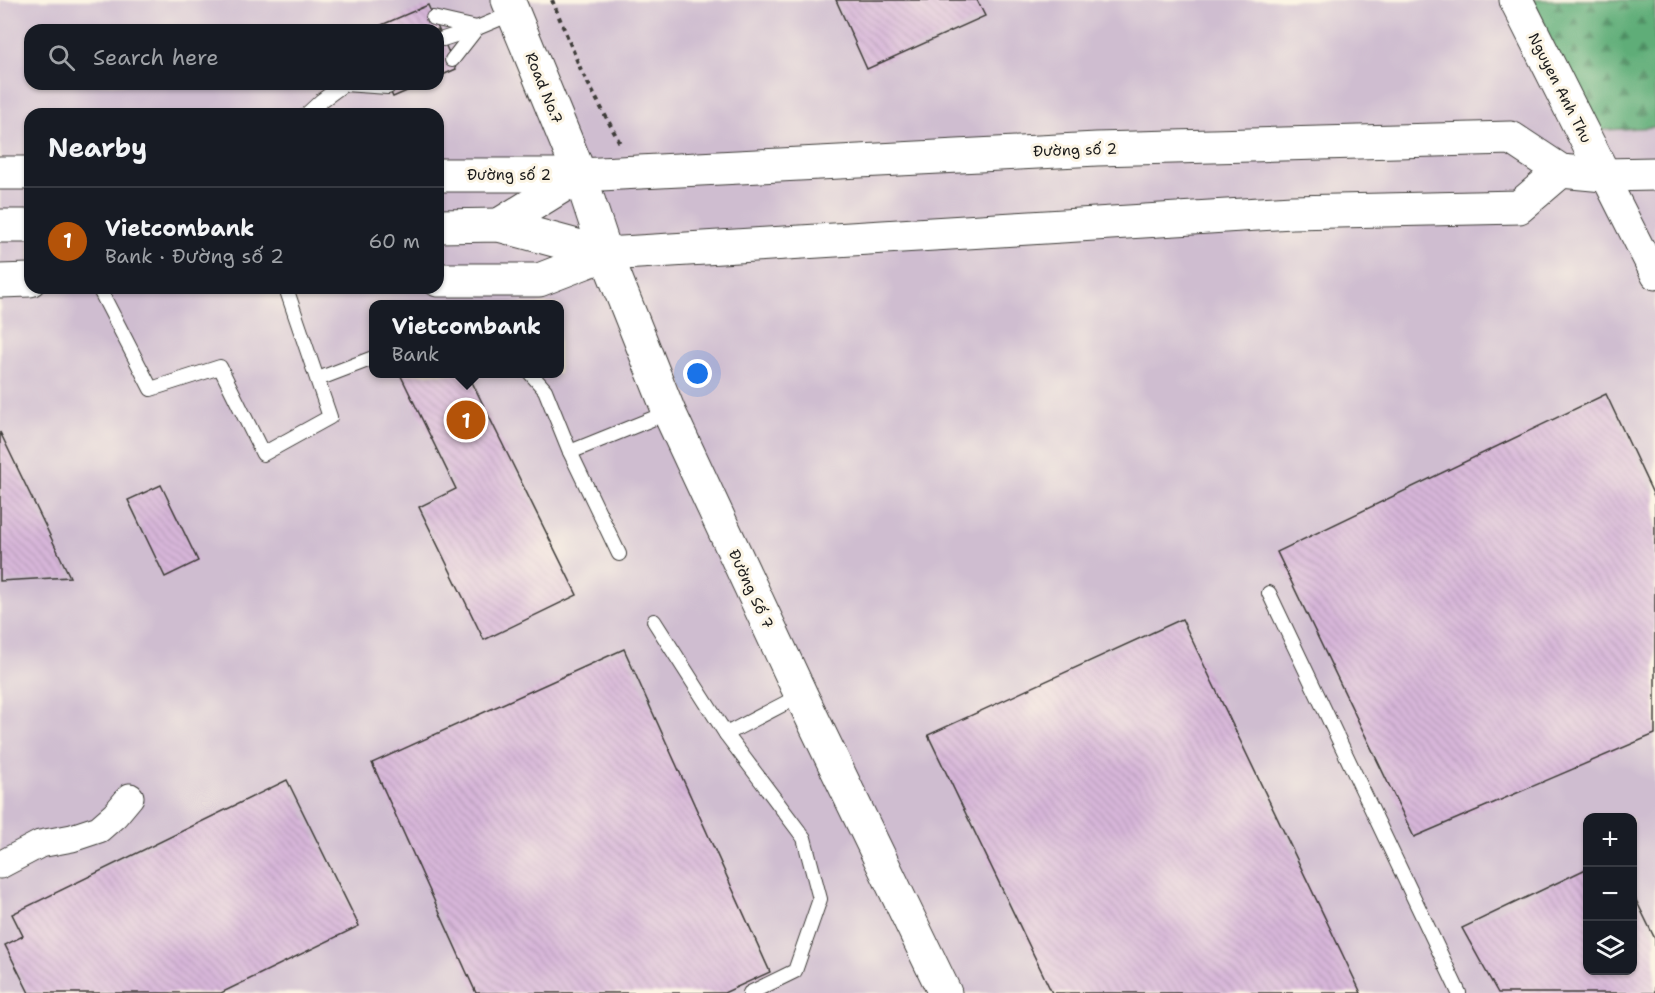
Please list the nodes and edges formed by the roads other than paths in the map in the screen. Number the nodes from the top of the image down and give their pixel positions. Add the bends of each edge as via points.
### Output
1 (1516, 0) edge
2 (510, 6) edge
3 (434, 18) dead end
4 (477, 28) junction
5 (444, 39) edge
6 (452, 60) dead end
7 (336, 90) edge
8 (313, 108) edge
9 (1561, 171) junction
10 (0, 173) edge
11 (24, 173) edge
12 (1655, 174) edge
13 (444, 175) edge
14 (580, 175) junction
15 (1604, 175) junction
16 (500, 225) junction
17 (0, 226) edge
18 (24, 226) edge
19 (444, 226) edge
20 (606, 254) junction
21 (1655, 276) edge
22 (24, 280) edge
23 (444, 280) edge
24 (0, 281) edge
25 (102, 294) edge
26 (288, 294) edge
27 (369, 360) edge
28 (534, 378) edge
29 (318, 379) junction
30 (669, 412) junction
31 (570, 452) junction
32 (618, 554) dead end
33 (1269, 593) dead end
34 (654, 621) dead end
35 (801, 695) junction
36 (726, 734) junction
37 (130, 797) dead end
38 (0, 865) edge
39 (750, 993) edge
40 (945, 993) edge
41 (1459, 993) edge

1 - 15 main road, Nguyen Anh Thu
2 - 4 lane
2 - 14 main road, Road No.7
3 - 4 lane
4 - 5 lane
4 - 6 lane
7 - 8 lane
9 - 14 main road, Đường số 2 via 1511,138 1086,149
9 - 15 main road, Đường số 2
9 - 20 main road via 1519,207 1292,212
10 - 11 main road
12 - 15 main road, Đường số 2
13 - 14 main road, Đường số 2
14 - 16 main road, Đường số 2
14 - 20 main road, Đường Số 7
15 - 21 street
16 - 19 main road
16 - 20 main road
17 - 18 main road
20 - 23 main road via 539,280
20 - 30 main road, Đường Số 7
22 - 24 main road
25 - 29 lane via 151,389 220,367 263,454 330,417
26 - 29 lane
27 - 29 lane
28 - 31 lane via 545,390
30 - 31 lane
30 - 35 main road, Đường Số 7
31 - 32 lane
33 - 41 lane
34 - 36 lane
35 - 36 lane
35 - 40 main road, Đường Số 7
36 - 39 lane via 804,838 820,899 795,972
37 - 38 street via 99,829 40,844

